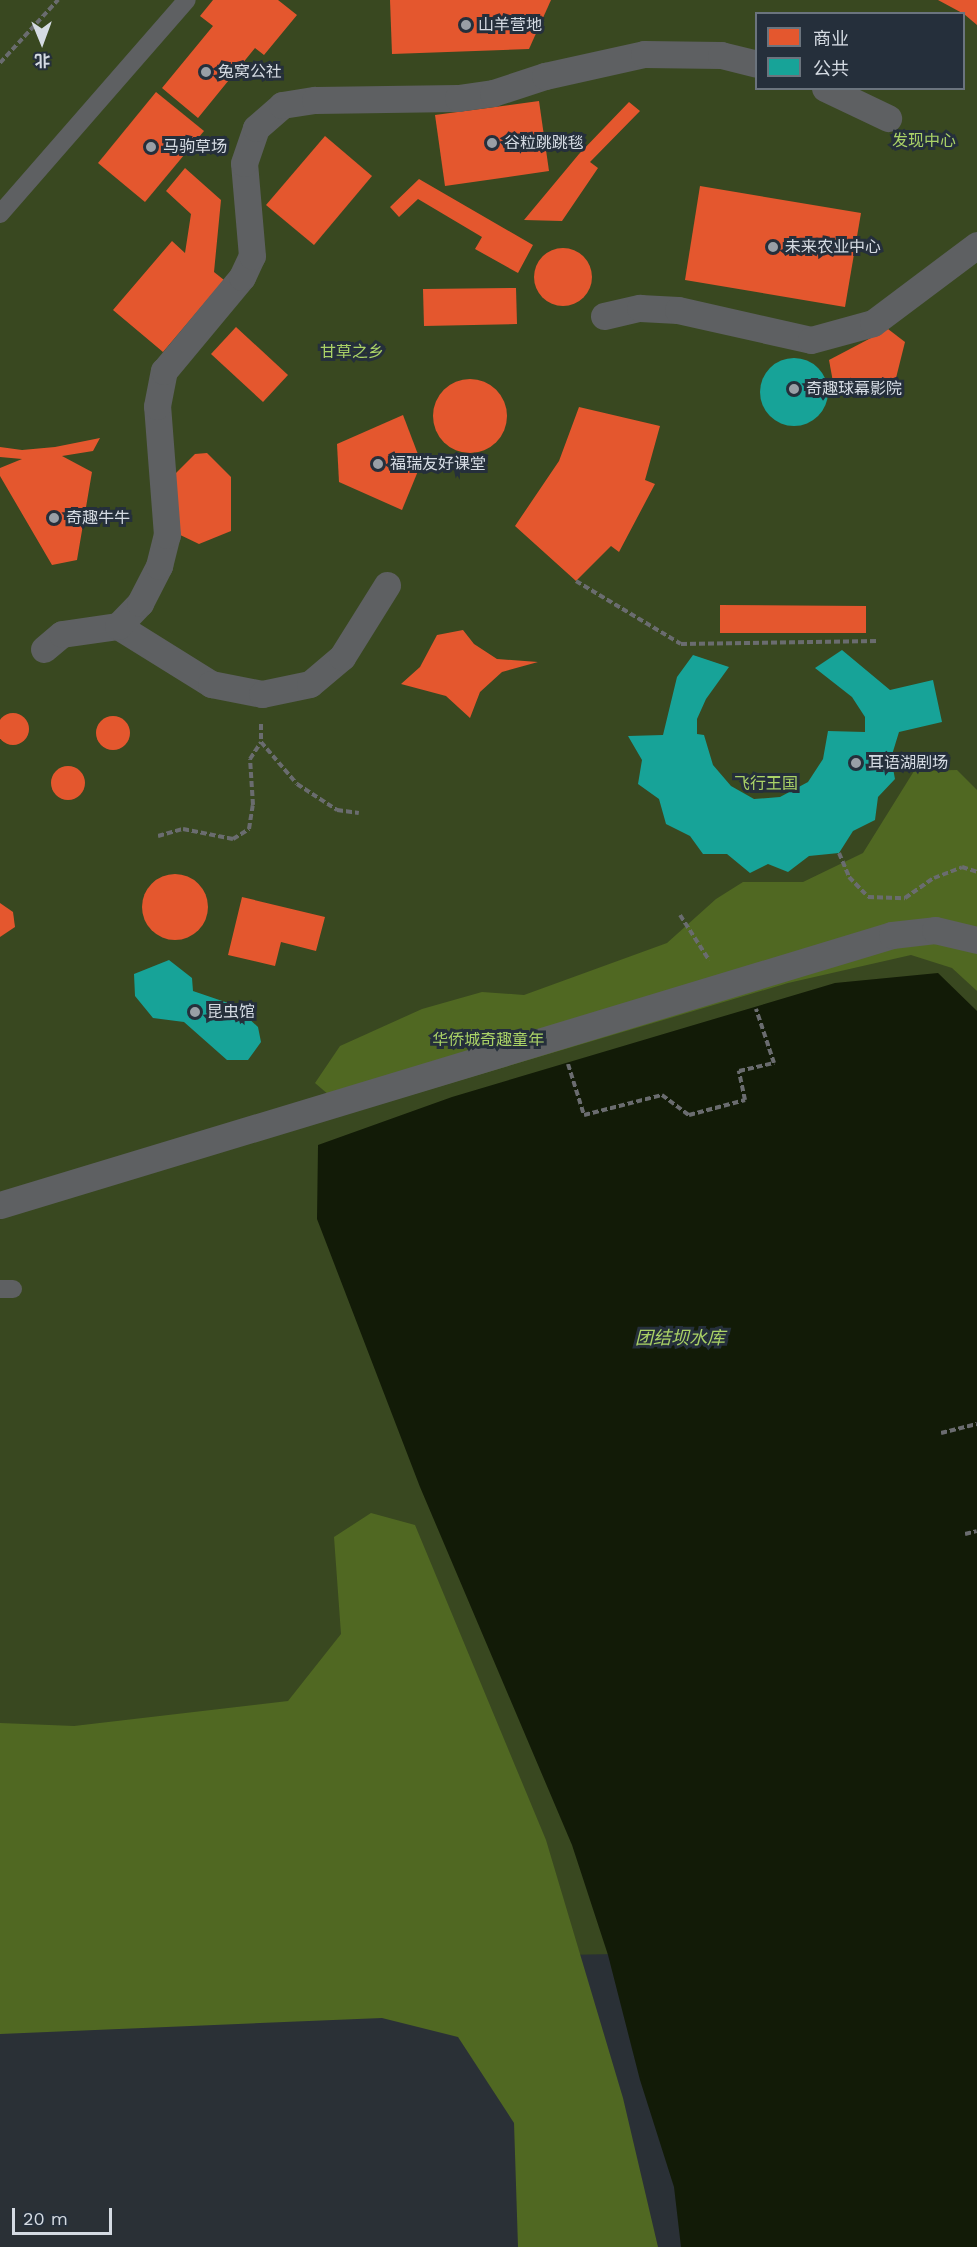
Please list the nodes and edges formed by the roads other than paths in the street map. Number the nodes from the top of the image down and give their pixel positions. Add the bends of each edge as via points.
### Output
1 (187, 0) edge
2 (755, 64) edge
3 (829, 90) edge
4 (888, 118) dead end
5 (0, 214) edge
6 (977, 245) edge
7 (604, 316) dead end
8 (387, 585) dead end
9 (118, 626) junction
10 (44, 649) dead end
11 (977, 940) edge
12 (0, 1205) edge

1 - 5 lane
2 - 9 street via 721,55 644,54 545,75 493,93 458,98 315,100 282,105 256,128 244,163 252,256 242,277 164,371 156,437 163,470 167,535 154,576 140,603
3 - 4 street
6 - 7 street via 873,323 811,340 678,310 640,308
8 - 9 street via 342,657 310,684 262,694 212,684
9 - 10 street via 62,634
11 - 12 street via 935,930 892,935

